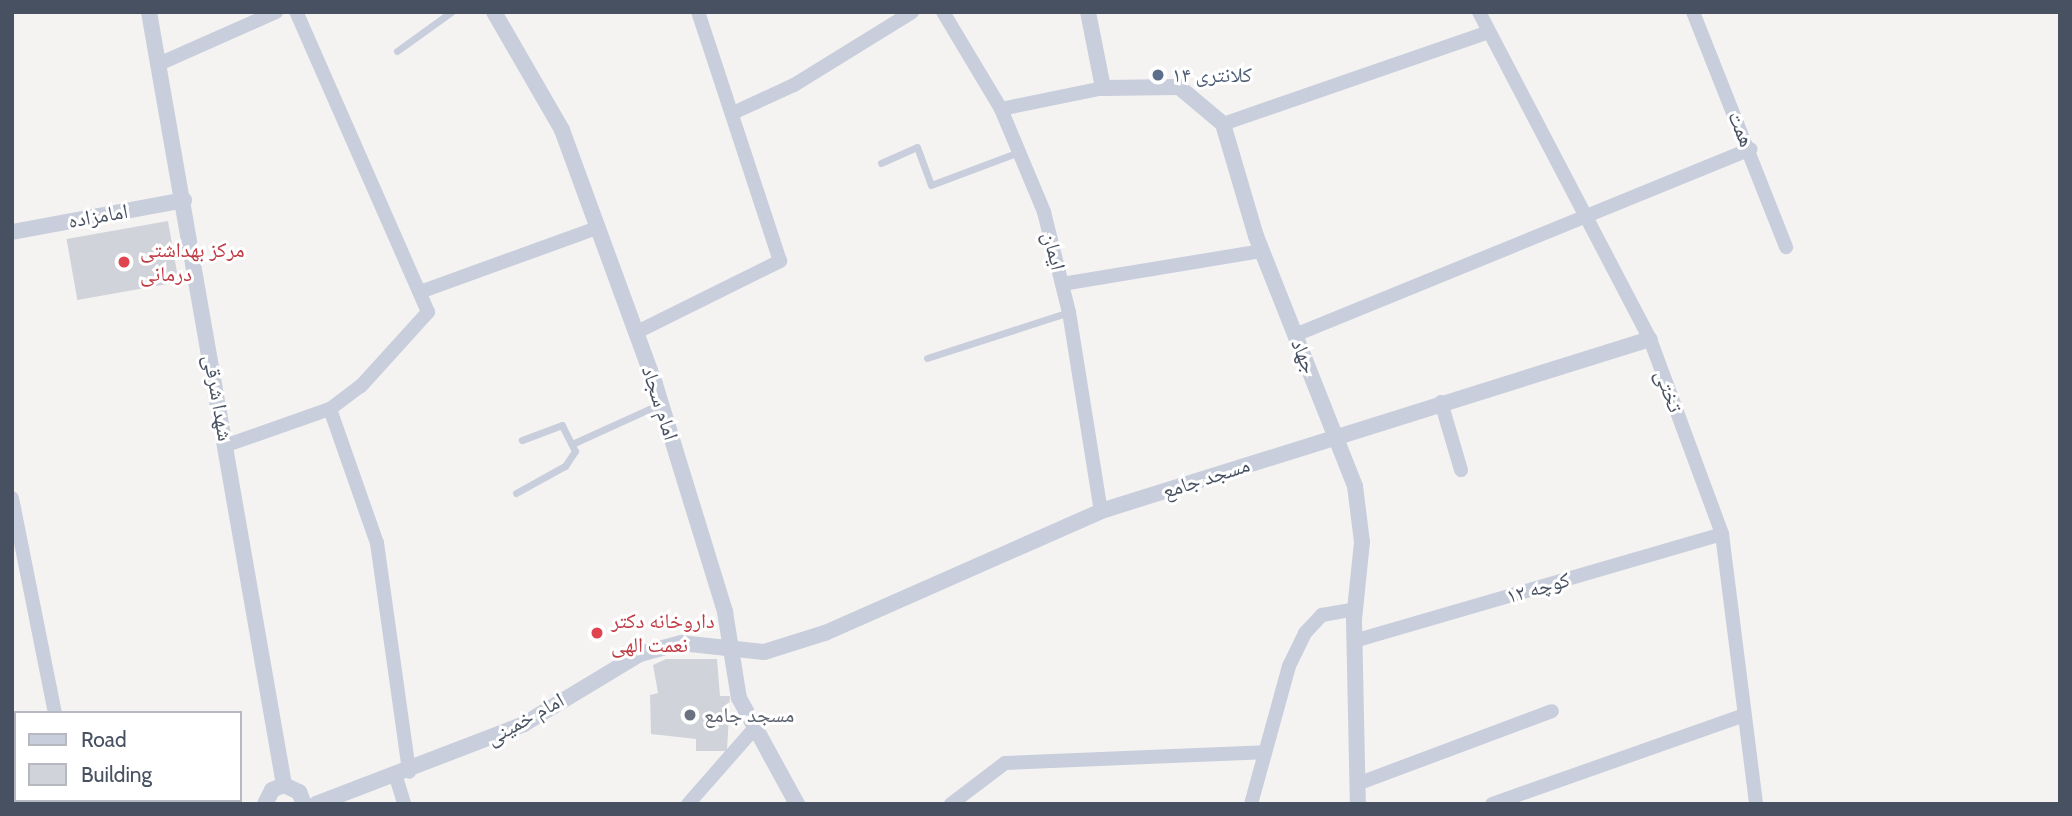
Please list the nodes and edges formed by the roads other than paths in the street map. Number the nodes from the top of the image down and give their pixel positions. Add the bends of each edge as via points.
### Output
1 (149, 12) edge
2 (276, 12) edge
3 (296, 12) edge
4 (451, 12) edge
5 (494, 12) edge
6 (698, 12) edge
7 (912, 12) edge
8 (943, 12) edge
9 (1087, 12) edge
10 (1479, 12) edge
11 (1693, 12) edge
12 (1488, 32) junction
13 (397, 51) dead end
14 (161, 62) junction
15 (1103, 88) junction
16 (1001, 109) junction
17 (735, 112) junction
18 (1223, 124) junction
19 (1750, 149) junction
20 (1019, 151) junction
21 (881, 163) dead end
22 (184, 200) junction
23 (1582, 218) junction
24 (597, 228) junction
25 (12, 232) edge
26 (1786, 247) dead end
27 (1262, 251) junction
28 (1062, 284) junction
29 (420, 292) junction
30 (1069, 312) junction
31 (637, 331) junction
32 (1296, 335) junction
33 (1650, 339) junction
34 (927, 358) dead end
35 (1441, 402) junction
36 (661, 404) junction
37 (330, 409) junction
38 (1336, 433) junction
39 (522, 440) dead end
40 (572, 444) junction
41 (227, 445) junction
42 (1461, 470) dead end
43 (516, 493) dead end
44 (12, 498) edge
45 (1101, 511) junction
46 (1722, 534) junction
47 (1355, 609) junction
48 (1354, 641) junction
49 (732, 646) junction
50 (55, 711) edge
51 (1552, 711) dead end
52 (1742, 716) junction
53 (753, 730) junction
54 (1264, 752) junction
55 (402, 774) junction
56 (1357, 784) junction
57 (284, 785) junction
58 (265, 804) edge
59 (304, 804) edge
60 (316, 804) edge
61 (404, 804) edge
62 (688, 804) edge
63 (797, 804) edge
64 (951, 804) edge
65 (1251, 804) edge
66 (1358, 804) edge
67 (1492, 804) edge
68 (1756, 804) edge

1 - 14 street, شهدا شرقی
2 - 14 street
3 - 29 street
4 - 13 lane
5 - 24 street, امام سجاد via 562,130
6 - 17 street
7 - 17 street via 794,85
8 - 16 street, ایمان
9 - 15 street
10 - 12 street, تختی
11 - 19 street, همت
12 - 18 street
12 - 23 street, تختی
14 - 22 street, شهدا شرقی
15 - 16 street
15 - 18 street via 1179,86
16 - 20 street, ایمان
17 - 31 street via 780,261
18 - 27 street, جهاد
19 - 23 street
19 - 26 street, همت
20 - 21 lane via 931,185 917,147
20 - 28 street, ایمان
22 - 25 street, امامزاده
22 - 41 street, شهدا شرقی
23 - 32 street
23 - 33 street, تختی
24 - 29 street
24 - 31 street, امام سجاد
27 - 28 street
27 - 32 street, جهاد
28 - 30 street, ایمان
29 - 37 street via 428,312 361,386
30 - 34 lane
30 - 45 street, ایمان
31 - 36 street, امام سجاد
32 - 38 street, جهاد
33 - 35 street, مسجد جامع
33 - 46 street, تختی
35 - 38 street, مسجد جامع
35 - 42 street
36 - 40 lane
36 - 49 street, امام سجاد
37 - 41 street
37 - 55 street via 377,543
38 - 45 street, مسجد جامع
38 - 47 street, جهاد via 1354,486 1362,542
39 - 40 lane via 562,425
40 - 43 lane via 565,466
41 - 57 street, شهدا شرقی
44 - 50 street
45 - 49 street, مسجد جامع via 825,633 764,652
46 - 48 street, کوچه ۱۲
46 - 52 street, تختی
47 - 48 street, جهاد
47 - 54 street via 1322,615 1305,633
48 - 56 street, جهاد
49 - 53 street, امام سجاد via 739,698
49 - 55 street, امام خمینی via 681,643 640,654 524,724
51 - 56 street
52 - 67 street
52 - 68 street, تختی
53 - 62 street
53 - 63 street, امام سجاد
54 - 64 street via 1005,763
54 - 65 street
55 - 60 street, امام خمینی
55 - 61 street
56 - 66 street, جهاد
57 - 58 street via 272,790
57 - 59 street via 299,792

